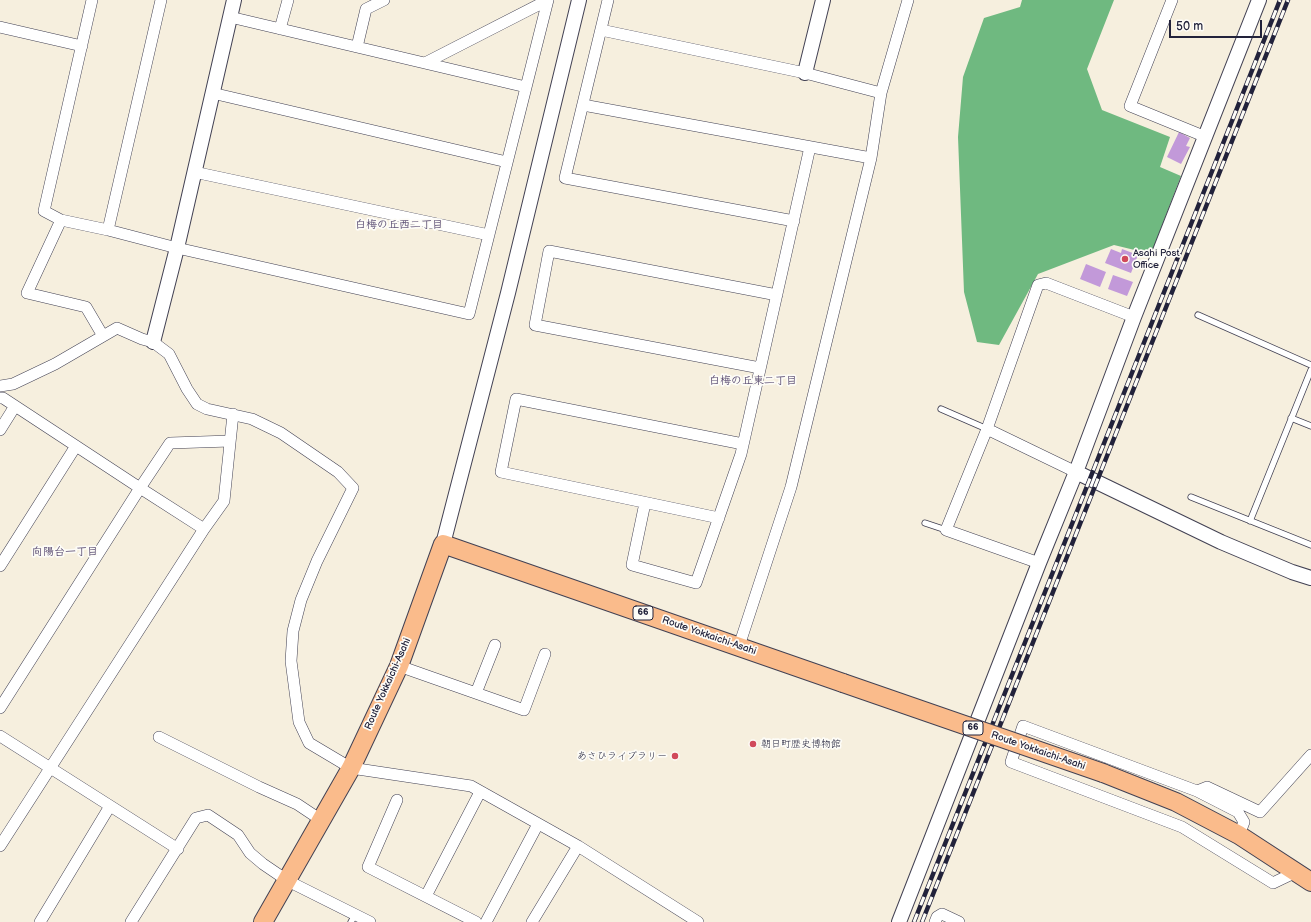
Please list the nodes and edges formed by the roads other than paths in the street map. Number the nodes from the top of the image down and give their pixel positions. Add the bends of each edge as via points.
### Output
1 (92, 0) edge
2 (161, 0) edge
3 (234, 0) edge
4 (288, 0) edge
5 (384, 0) edge
6 (548, 0) edge
7 (579, 0) edge
8 (608, 0) edge
9 (823, 0) edge
10 (908, 0) edge
11 (1172, 0) edge
12 (1259, 0) edge
13 (230, 17) junction
14 (0, 27) edge
15 (280, 29) junction
16 (602, 30) junction
17 (82, 46) junction
18 (357, 47) junction
19 (425, 63) junction
20 (805, 73) junction
21 (526, 87) junction
22 (212, 93) junction
23 (881, 93) junction
24 (583, 105) junction
25 (1206, 137) junction
26 (810, 147) junction
27 (871, 158) junction
28 (507, 162) junction
29 (194, 172) junction
30 (61, 220) junction
31 (794, 221) junction
32 (108, 230) junction
33 (489, 235) junction
34 (177, 248) junction
35 (777, 295) junction
36 (1198, 315) dead end
37 (1134, 317) junction
38 (103, 336) junction
39 (153, 342) junction
40 (1311, 364) edge
41 (760, 368) junction
42 (1311, 370) edge
43 (0, 386) edge
44 (0, 398) edge
45 (15, 406) junction
46 (941, 409) dead end
47 (233, 414) junction
48 (1291, 418) junction
49 (1311, 426) edge
50 (987, 429) junction
51 (0, 430) edge
52 (230, 441) junction
53 (743, 444) junction
54 (76, 446) junction
55 (1076, 472) junction
56 (140, 488) junction
57 (1191, 497) dead end
58 (644, 503) junction
59 (719, 518) junction
60 (1250, 521) junction
61 (925, 523) dead end
62 (204, 529) junction
63 (946, 530) junction
64 (443, 544) junction
65 (1311, 545) edge
66 (1039, 563) junction
67 (0, 566) edge
68 (1311, 578) edge
69 (495, 645) dead end
70 (739, 646) junction
71 (545, 654) dead end
72 (399, 666) junction
73 (476, 693) junction
74 (0, 708) edge
75 (0, 736) edge
76 (159, 736) dead end
77 (1311, 755) edge
78 (49, 768) junction
79 (350, 768) junction
80 (1197, 791) junction
81 (480, 792) junction
82 (397, 800) dead end
83 (110, 806) junction
84 (321, 820) junction
85 (538, 824) junction
86 (1239, 835) junction
87 (0, 846) edge
88 (578, 846) junction
89 (178, 849) junction
90 (1296, 872) junction
91 (288, 881) junction
92 (1311, 882) edge
93 (426, 896) junction
94 (353, 918) edge
95 (694, 921) edge
96 (40, 922) edge
97 (131, 922) edge
98 (263, 922) edge
99 (370, 922) edge
100 (476, 922) edge
101 (486, 922) edge
102 (532, 922) edge
103 (899, 922) edge
104 (935, 922) edge
105 (959, 922) edge

1 - 17 street
2 - 32 street
3 - 13 street
4 - 15 street
5 - 18 street via 366,9
6 - 19 street
6 - 21 street
7 - 64 street via 508,293
8 - 16 street
9 - 20 street
10 - 23 street
11 - 25 street via 1130,106
12 - 25 street
13 - 15 street
13 - 22 street
14 - 17 street
15 - 18 street
16 - 20 street
16 - 24 street
17 - 30 street via 44,211
18 - 19 street
19 - 21 street
20 - 23 street
21 - 28 street
22 - 28 street
22 - 29 street
23 - 27 street
24 - 26 street
24 - 31 street via 565,178
25 - 37 street
26 - 27 street
26 - 31 street
27 - 70 street via 791,487
28 - 33 street
29 - 33 street
29 - 34 street
30 - 32 street
30 - 38 street via 26,293 86,307
31 - 35 street
32 - 34 street
33 - 34 street via 469,314
34 - 39 street
35 - 41 street
35 - 41 street via 549,251 535,325
36 - 40 lane
37 - 50 street via 1046,283 1038,286
37 - 55 street
38 - 39 street via 117,328
38 - 43 street via 55,364 13,384
39 - 47 street via 169,354 197,404 206,409
41 - 53 street
42 - 48 lane
44 - 45 street
45 - 51 street
45 - 54 street
46 - 50 lane
47 - 52 street
47 - 79 street via 252,419 281,433 338,472 353,488 301,600 293,631 291,661 299,722 309,743
48 - 49 lane
48 - 60 lane
50 - 55 street
50 - 63 street
52 - 56 street via 170,443
52 - 62 street via 224,501
53 - 58 street via 516,399 501,472
53 - 59 street
54 - 56 street
54 - 67 street
55 - 66 street
55 - 68 street via 1221,542
56 - 62 street
56 - 74 street
57 - 60 lane
58 - 59 street
58 - 59 street via 632,565 696,583
60 - 65 lane
61 - 63 lane
62 - 78 street
63 - 66 street
64 - 70 main road, Route Yokkaichi-Asahi / 66
64 - 72 main road, Route Yokkaichi-Asahi
66 - 103 street
69 - 73 street
70 - 86 main road, Route Yokkaichi-Asahi / 66, bridge via 1103,773 1176,802
71 - 73 street via 524,710
72 - 73 street
72 - 79 main road, Route Yokkaichi-Asahi
75 - 78 street
76 - 84 street via 297,804
77 - 80 street via 1260,812 1208,787
78 - 83 street
78 - 87 street
79 - 81 street via 471,786
79 - 84 main road, Route Yokkaichi-Asahi
80 - 86 street via 1238,812 1244,822
80 - 90 street via 1023,726 1011,762 1182,827 1273,883
81 - 85 street
81 - 93 street
82 - 93 street via 368,867
83 - 89 street
83 - 96 street
84 - 91 main road, Route Yokkaichi-Asahi
85 - 88 street
85 - 101 street
86 - 90 main road, Route Yokkaichi-Asahi / 66
88 - 95 street
88 - 102 street
89 - 91 street via 196,818 208,815 238,835 250,853
89 - 97 street
90 - 92 main road, Route Yokkaichi-Asahi / 66
91 - 94 street
91 - 98 main road, Route Yokkaichi-Asahi
93 - 100 street
94 - 99 street
104 - 105 street via 942,914

